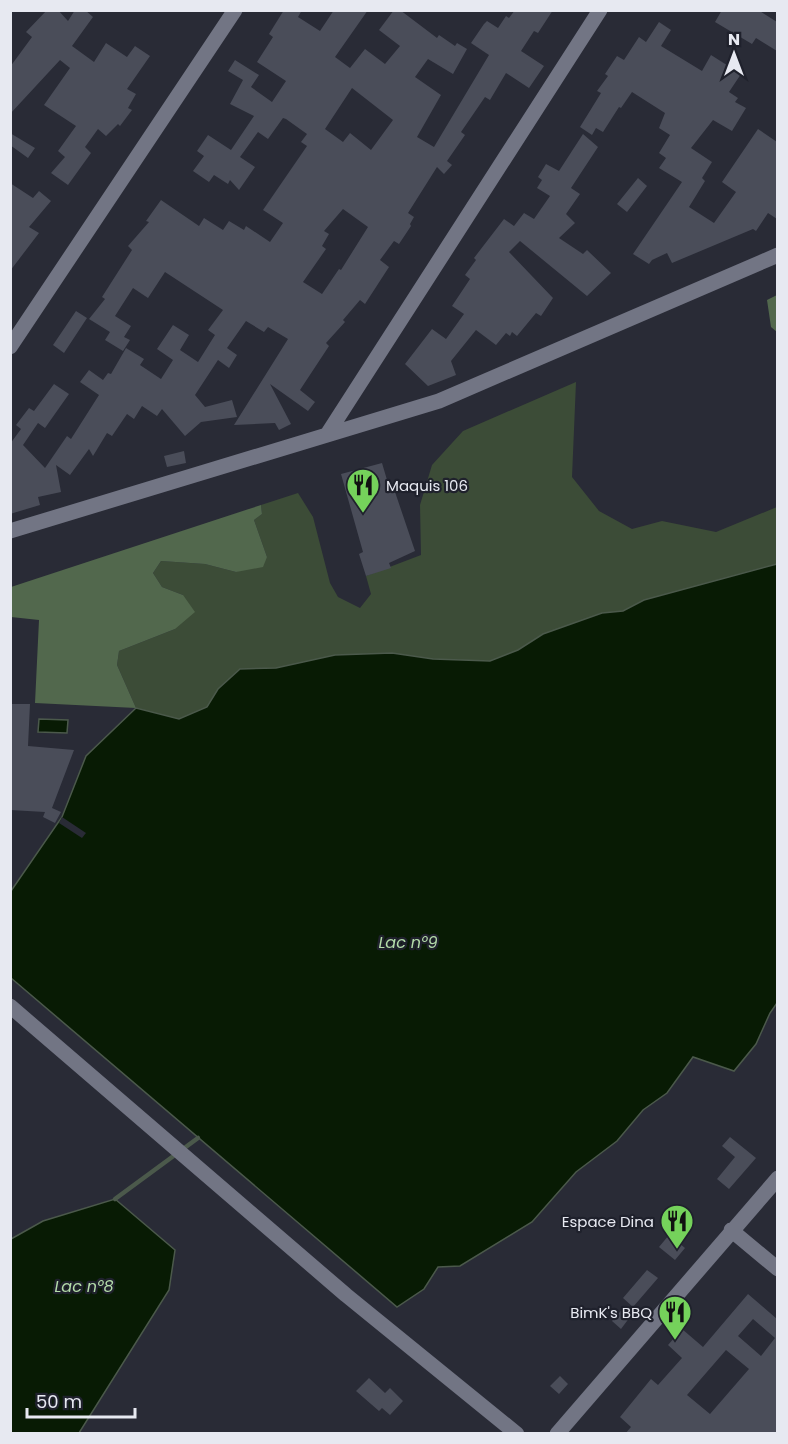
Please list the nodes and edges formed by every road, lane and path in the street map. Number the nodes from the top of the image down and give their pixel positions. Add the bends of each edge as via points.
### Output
1 (235, 10) edge
2 (600, 10) edge
3 (777, 255) edge
4 (10, 347) edge
5 (328, 433) junction
6 (10, 531) edge
7 (10, 1006) edge
8 (777, 1178) edge
9 (731, 1230) junction
10 (777, 1269) edge
11 (516, 1434) edge
12 (557, 1434) edge

1 - 4 street
2 - 5 street
3 - 5 street via 439,401
5 - 6 street
7 - 11 street via 346,1295
8 - 9 street
9 - 10 street
9 - 12 street

